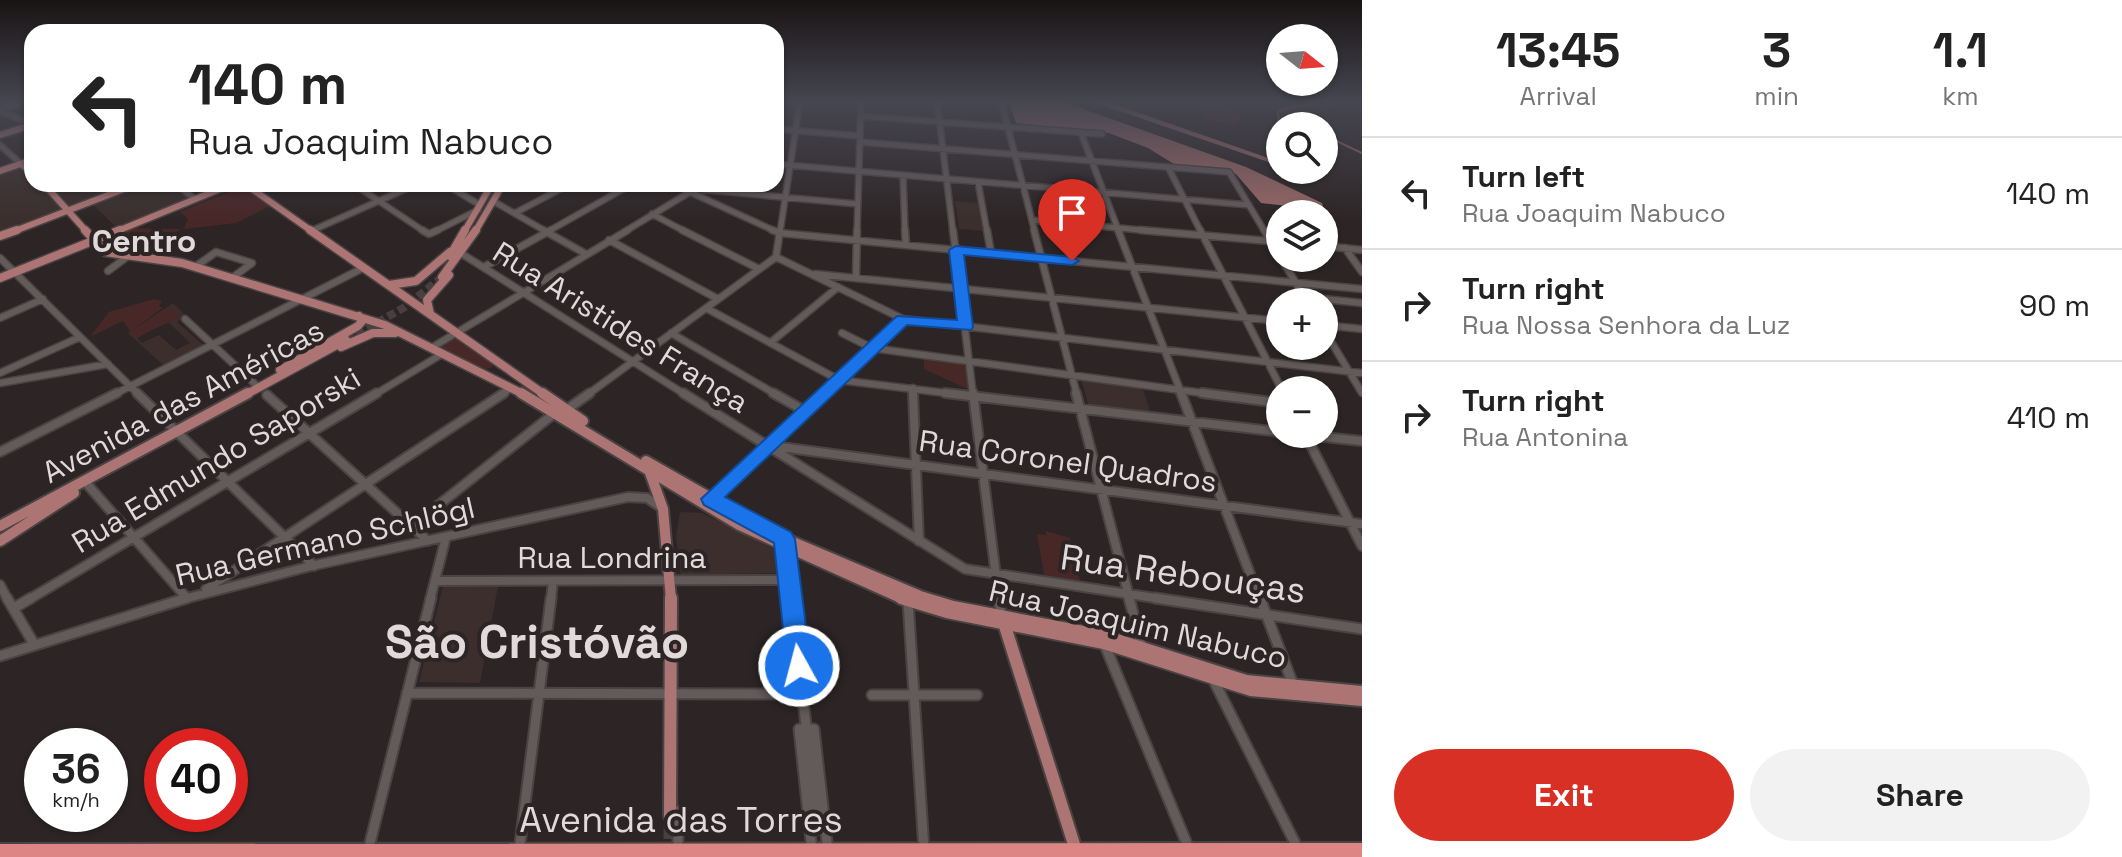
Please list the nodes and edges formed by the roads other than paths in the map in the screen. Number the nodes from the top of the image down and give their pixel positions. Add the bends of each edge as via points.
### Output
1 (794, 141) edge
2 (860, 141) edge
3 (877, 141) edge
4 (942, 141) edge
5 (1011, 141) edge
6 (1084, 141) edge
7 (0, 145) edge
8 (943, 149) junction
9 (1015, 155) junction
10 (1092, 161) junction
11 (24, 163) edge
12 (21, 164) junction
13 (784, 165) edge
14 (24, 166) edge
15 (790, 166) junction
16 (1168, 167) junction
17 (0, 171) edge
18 (859, 172) junction
19 (903, 175) junction
20 (947, 179) junction
21 (978, 182) junction
22 (1023, 186) junction
23 (50, 192) edge
24 (116, 192) edge
25 (186, 192) edge
26 (212, 192) edge
27 (256, 192) edge
28 (366, 192) edge
29 (399, 192) edge
30 (456, 192) edge
31 (488, 192) edge
32 (498, 192) edge
33 (555, 192) edge
34 (618, 192) edge
35 (689, 192) edge
36 (696, 192) edge
37 (719, 192) edge
38 (1104, 193) junction
39 (785, 197) junction
40 (195, 199) junction
41 (1185, 200) junction
42 (379, 201) junction
43 (493, 201) junction
44 (858, 204) junction
45 (1249, 205) junction
46 (479, 208) junction
47 (67, 211) junction
48 (515, 213) junction
49 (652, 214) junction
50 (1032, 220) junction
51 (1116, 226) junction
52 (311, 231) junction
53 (547, 232) junction
54 (780, 233) junction
55 (1266, 234) edge
56 (1203, 235) junction
57 (0, 236) edge
58 (94, 240) junction
59 (609, 240) junction
60 (857, 240) junction
61 (1266, 241) edge
62 (906, 245) junction
63 (1338, 247) edge
64 (1345, 248) junction
65 (956, 250) junction
66 (1362, 250) edge
67 (458, 253) junction
68 (991, 253) junction
69 (586, 254) junction
70 (128, 256) junction
71 (776, 257) junction
72 (0, 258) edge
73 (1042, 258) junction
74 (195, 267) junction
75 (484, 267) junction
76 (1133, 267) junction
77 (363, 268) junction
78 (1360, 268) edge
79 (759, 269) junction
80 (108, 271) dead end
81 (15, 272) junction
82 (1289, 272) edge
83 (809, 273) junction
84 (439, 276) tunnel mouth
85 (1224, 276) junction
86 (0, 278) edge
87 (232, 278) junction
88 (856, 278) junction
89 (1295, 282) junction
90 (386, 285) junction
91 (838, 287) junction
92 (961, 288) junction
93 (1299, 288) edge
94 (1362, 289) edge
95 (523, 292) junction
96 (1052, 298) junction
97 (43, 299) junction
98 (302, 299) junction
99 (718, 299) junction
100 (1338, 302) edge
101 (1362, 303) edge
102 (1148, 307) junction
103 (706, 308) junction
104 (359, 316) junction
105 (432, 317) junction
106 (1245, 317) junction
107 (0, 318) edge
108 (185, 319) dead end
109 (903, 319) junction
110 (1266, 319) edge
111 (965, 327) junction
112 (1338, 328) edge
113 (1362, 329) edge
114 (455, 333) junction
115 (671, 333) junction
116 (842, 333) dead end
117 (404, 335) junction
118 (80, 337) junction
119 (1062, 338) junction
120 (343, 339) tunnel mouth
121 (770, 343) junction
122 (212, 344) junction
123 (431, 348) junction
124 (872, 348) junction
125 (1164, 350) junction
126 (1338, 352) edge
127 (442, 354) junction
128 (495, 361) junction
129 (633, 361) junction
130 (970, 361) junction
131 (1268, 362) junction
132 (108, 364) junction
133 (508, 370) junction
134 (1349, 371) junction
135 (479, 372) junction
136 (0, 373) edge
137 (1362, 373) edge
138 (1072, 375) junction
139 (1275, 376) edge
140 (272, 378) junction
141 (839, 380) junction
142 (496, 381) junction
143 (0, 383) edge
144 (255, 384) junction
145 (131, 386) junction
146 (511, 388) junction
147 (913, 388) junction
148 (1180, 390) junction
149 (1362, 393) edge
150 (267, 395) dead end
151 (974, 396) junction
152 (1266, 401) edge
153 (1080, 408) junction
154 (561, 411) junction
155 (805, 411) junction
156 (1192, 421) junction
157 (175, 430) junction
158 (1266, 430) edge
159 (309, 433) junction
160 (1338, 438) edge
161 (1362, 441) edge
162 (768, 446) junction
163 (1310, 448) edge
164 (0, 452) edge
165 (126, 459) junction
166 (916, 465) junction
167 (649, 470) junction
168 (984, 474) junction
169 (228, 481) junction
170 (87, 484) junction
171 (365, 484) junction
172 (681, 490) junction
173 (1101, 490) junction
174 (697, 491) junction
175 (711, 499) junction
176 (1224, 506) junction
177 (663, 509) junction
178 (0, 520) edge
179 (1350, 523) junction
180 (1362, 524) edge
181 (0, 526) edge
182 (412, 526) junction
183 (134, 537) junction
184 (285, 537) junction
185 (446, 537) junction
186 (0, 541) edge
187 (428, 541) junction
188 (919, 541) junction
189 (785, 543) junction
190 (1362, 546) edge
191 (314, 566) junction
192 (996, 575) junction
193 (789, 580) junction
194 (435, 581) junction
195 (553, 581) junction
196 (671, 581) junction
197 (0, 585) edge
198 (200, 592) junction
199 (1128, 595) junction
200 (185, 596) junction
201 (908, 601) junction
202 (14, 608) junction
203 (1266, 615) junction
204 (1003, 620) junction
205 (1362, 629) edge
206 (1104, 643) junction
207 (34, 644) junction
208 (1142, 647) junction
209 (0, 656) edge
210 (1213, 679) junction
211 (1294, 688) junction
212 (1362, 692) edge
213 (407, 693) junction
214 (539, 693) junction
215 (670, 694) junction
216 (802, 694) junction
217 (872, 695) dead end
218 (914, 695) junction
219 (977, 695) dead end
220 (1362, 700) edge
221 (807, 729) junction
222 (674, 814) joint
223 (818, 827) tunnel mouth
224 (1190, 851) junction
225 (1299, 851) junction
226 (1362, 851) edge
227 (0, 852) edge
228 (678, 852) junction
229 (820, 852) junction
230 (924, 852) junction
231 (368, 853) junction
232 (519, 853) junction
233 (1077, 854) edge

1 - 15 street
2 - 18 street
3 - 8 street
4 - 8 street
5 - 9 street
6 - 10 street
7 - 12 street
8 - 9 street
8 - 20 street
9 - 10 street
9 - 22 street
10 - 16 street
10 - 38 street
11 - 12 main road
12 - 14 main road
12 - 17 main road
13 - 15 street
15 - 18 street
15 - 39 street
16 - 41 street
16 - 45 street via 1229,172
18 - 19 street
18 - 44 street
19 - 20 street
19 - 62 street
20 - 21 street
20 - 65 street
21 - 22 street
21 - 68 street
22 - 38 street
22 - 50 street
23 - 47 main road, Rua Joaquim Nabuco
24 - 47 main road
25 - 40 street
26 - 40 main road
27 - 52 main road
28 - 42 street
29 - 42 street
30 - 46 street
31 - 46 main road
32 - 43 main road
33 - 48 street
34 - 53 street
35 - 49 street
36 - 54 street
37 - 39 street
38 - 41 street
38 - 51 street
39 - 44 street
39 - 54 street
40 - 58 main road
41 - 45 street
41 - 56 street
42 - 46 street via 429,234
42 - 52 street
43 - 48 street
43 - 67 main road
44 - 60 street
45 - 55 street
46 - 67 main road
47 - 57 main road
47 - 58 main road, Rua Joaquim Nabuco
48 - 53 street
49 - 59 street
49 - 79 street
50 - 51 street
50 - 73 street
51 - 56 street
51 - 76 street
52 - 77 main road
53 - 69 street
53 - 75 street
54 - 60 street
54 - 71 street
56 - 61 street
56 - 85 street
58 - 70 main road, Rua Joaquim Nabuco via 105,252
58 - 81 main road
59 - 69 street
59 - 99 street
60 - 62 street
60 - 88 street
62 - 65 street
63 - 64 street
64 - 66 street
64 - 78 street
65 - 68 street
65 - 92 street
67 - 75 street, Rua Aristides França
67 - 84 main road
67 - 90 main road via 422,278 403,286
67 - 105 main road via 427,300
68 - 73 street
69 - 95 street
70 - 74 main road, Rua Joaquim Nabuco
70 - 80 street
71 - 79 street
71 - 83 street
72 - 81 street
73 - 76 street
73 - 96 street
74 - 87 main road, Rua Joaquim Nabuco
74 - 87 street via 216,252 252,263
75 - 95 street, Rua Aristides França
76 - 85 street
76 - 102 street
77 - 90 main road
77 - 98 street
79 - 99 street
81 - 86 main road
81 - 97 street
82 - 89 street
83 - 88 street
83 - 91 street
85 - 89 street
85 - 106 street
87 - 98 main road, Rua Joaquim Nabuco
88 - 92 street
89 - 93 street
89 - 94 street
90 - 105 main road
91 - 109 street
91 - 121 street
92 - 96 street
92 - 111 street
95 - 114 street
95 - 129 street, Rua Aristides França
96 - 102 street
96 - 119 street
97 - 107 street
97 - 118 street
98 - 104 main road, Rua Joaquim Nabuco
98 - 122 street
99 - 103 street
100 - 101 street
102 - 106 street
102 - 125 street
103 - 115 street
103 - 121 street
104 - 117 main road, Rua Joaquim Nabuco
104 - 140 main road via 363,320 358,326
105 - 114 main road
106 - 110 street
106 - 131 street
108 - 122 street
109 - 111 street
109 - 124 street
111 - 119 street
111 - 130 street
112 - 113 street
114 - 123 street
114 - 128 main road
115 - 129 street
115 - 155 street
116 - 124 street
117 - 123 main road, Rua Joaquim Nabuco
117 - 140 main road via 366,335
118 - 132 street
118 - 136 street
119 - 125 street
119 - 138 street
120 - 140 main road, Avenida das Américas
121 - 141 street
122 - 144 street
122 - 145 street
123 - 127 main road, Rua Joaquim Nabuco
124 - 130 street
124 - 141 street
125 - 131 street
125 - 148 street
126 - 134 street
127 - 135 main road, Rua Joaquim Nabuco
127 - 159 street, Rua Edmundo Saporski
128 - 133 main road
128 - 135 main road via 491,371
129 - 154 street
129 - 162 street, Rua Aristides França
130 - 138 street
130 - 151 street
131 - 134 street
131 - 139 street
132 - 143 street
132 - 145 street
133 - 142 main road via 496,372
133 - 154 main road
134 - 137 street
134 - 149 street
135 - 142 main road, Rua Joaquim Nabuco
138 - 148 street
138 - 153 street
140 - 144 main road, Avenida das Américas
140 - 157 main road, Avenida das Américas
141 - 147 street
141 - 155 street
142 - 146 main road, Rua Joaquim Nabuco
144 - 157 main road, Avenida das Américas
145 - 157 street
145 - 164 street
146 - 154 main road, Rua Joaquim Nabuco
146 - 171 street
147 - 151 street
147 - 166 street
148 - 152 street
148 - 156 street
150 - 159 street
151 - 153 street
151 - 168 street
153 - 156 street
153 - 173 street
154 - 167 main road, Rua Joaquim Nabuco
154 - 174 main road, Rua Joaquim Nabuco
154 - 182 street
155 - 162 street
156 - 158 street
156 - 176 street
157 - 165 main road, Avenida das Américas
157 - 169 street
157 - 178 main road, Avenida das Américas
159 - 169 street, Rua Edmundo Saporski
159 - 171 street
160 - 161 street
162 - 166 street, Rua Coronel Quadros
162 - 175 street
162 - 188 street, Rua Aristides França
163 - 179 street
165 - 170 main road
165 - 181 main road, Avenida das Américas
166 - 168 street, Rua Coronel Quadros
166 - 188 street
167 - 172 main road, Rua Joaquim Nabuco
167 - 177 main road
168 - 173 street, Rua Coronel Quadros
168 - 192 street
169 - 183 street, Rua Edmundo Saporski
169 - 184 street
170 - 183 street
170 - 186 main road
171 - 182 street
171 - 184 street
172 - 174 main road
172 - 177 main road via 669,496
172 - 189 main road, Rua Joaquim Nabuco via 732,521
173 - 176 street, Rua Coronel Quadros
173 - 199 street
174 - 175 main road, Rua Joaquim Nabuco
175 - 189 main road, Rua Joaquim Nabuco
176 - 179 street, Rua Coronel Quadros
176 - 203 street
177 - 185 street, Rua Germano Schlögl via 647,498 628,497
177 - 196 main road
179 - 180 street, Rua Coronel Quadros
179 - 190 street
182 - 187 street
183 - 200 street
183 - 202 street, Rua Edmundo Saporski
184 - 191 street
184 - 198 street
185 - 187 street, Rua Germano Schlögl
185 - 194 street
187 - 191 street, Rua Germano Schlögl
188 - 192 street, Rua Aristides França via 957,565
189 - 193 street
189 - 201 main road, Rua Joaquim Nabuco
189 - 204 main road, Rua Joaquim Nabuco via 921,597
191 - 198 street, Rua Germano Schlögl
192 - 199 street, Rua Rebouças
192 - 204 street
193 - 196 street, Rua Londrina
193 - 216 street
194 - 195 street, Rua Londrina
194 - 213 street
195 - 196 street, Rua Londrina
195 - 214 street
196 - 215 main road
197 - 202 street
198 - 200 street, Rua Germano Schlögl
199 - 203 street, Rua Rebouças
199 - 208 street
200 - 207 street, Rua Germano Schlögl
201 - 204 main road, Rua Joaquim Nabuco
201 - 218 street
202 - 207 street
203 - 205 street, Rua Rebouças
203 - 211 street
204 - 206 main road, Rua Joaquim Nabuco
204 - 208 main road, Rua Joaquim Nabuco
204 - 233 main road
206 - 210 main road, Rua Joaquim Nabuco
206 - 224 street
207 - 209 street, Rua Germano Schlögl
208 - 211 main road, Rua Joaquim Nabuco via 1231,678
210 - 220 main road, Rua Joaquim Nabuco via 1266,693
210 - 225 street
211 - 212 main road, Rua Joaquim Nabuco
213 - 214 street
213 - 231 street
214 - 215 street
214 - 232 street
215 - 216 street
215 - 222 main road
216 - 221 street
217 - 218 street
218 - 219 street
218 - 230 street
221 - 223 street
221 - 229 street via 814,729
222 - 228 street
224 - 225 highway, Avenida das Torres
224 - 233 highway, Avenida das Torres
225 - 226 highway, Avenida das Torres
227 - 231 highway, Avenida das Torres
228 - 229 highway, Avenida das Torres
228 - 232 highway, Avenida das Torres
229 - 230 highway, Avenida das Torres
230 - 233 highway, Avenida das Torres
231 - 232 highway, Avenida das Torres

